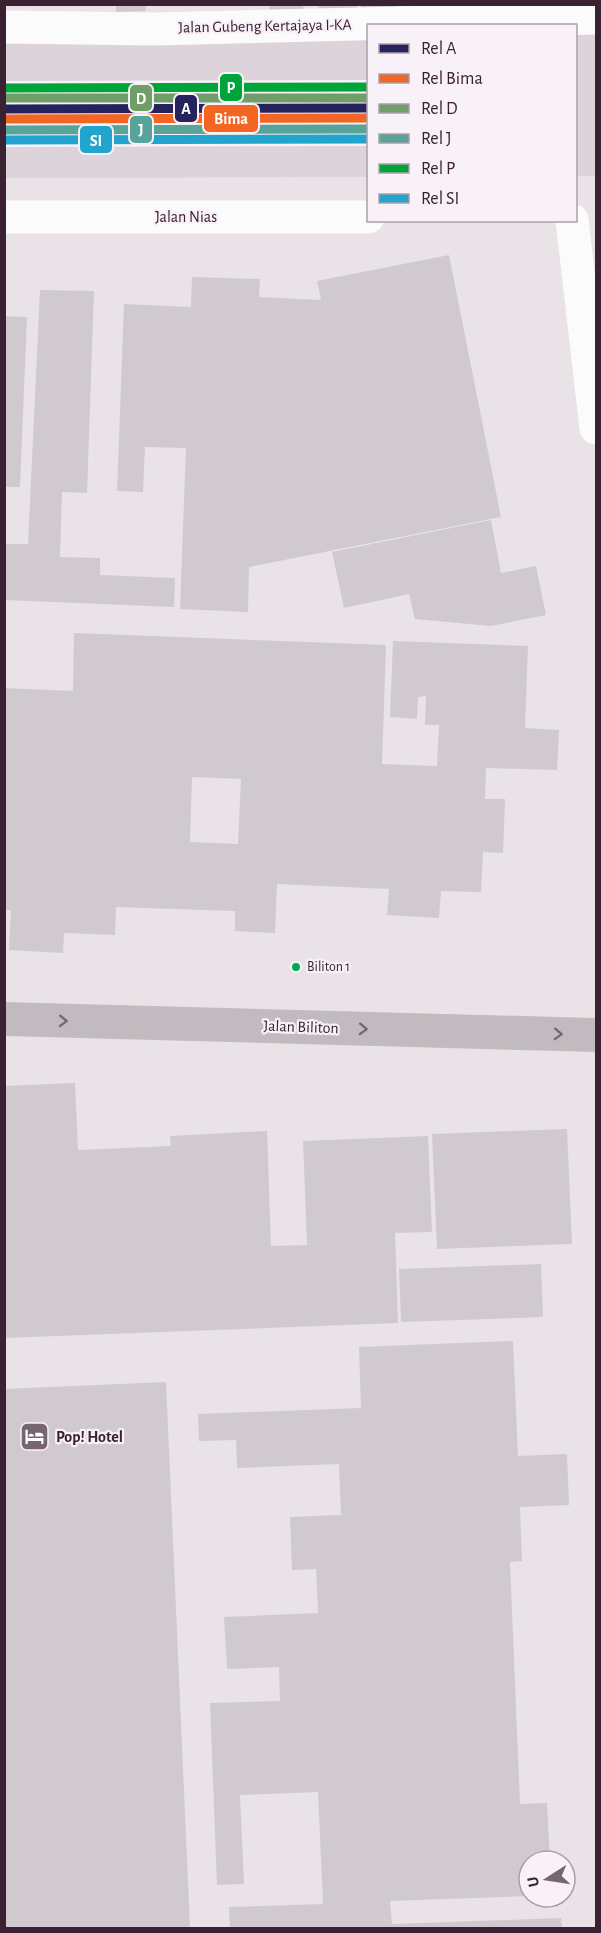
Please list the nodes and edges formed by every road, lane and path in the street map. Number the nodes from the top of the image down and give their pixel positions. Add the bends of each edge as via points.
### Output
1 (588, 14) edge
2 (4, 27) edge
3 (4, 217) edge
4 (367, 217) edge
5 (577, 218) edge
6 (597, 218) edge
7 (572, 222) edge
8 (597, 428) edge
9 (4, 1019) edge
10 (597, 1035) edge

1 - 2 street, Jalan Gubeng Kertajaya I-KA via 155,29
3 - 4 street, Jalan Nias
5 - 6 street
7 - 8 street
9 -> 10 highway, Jalan Biliton

